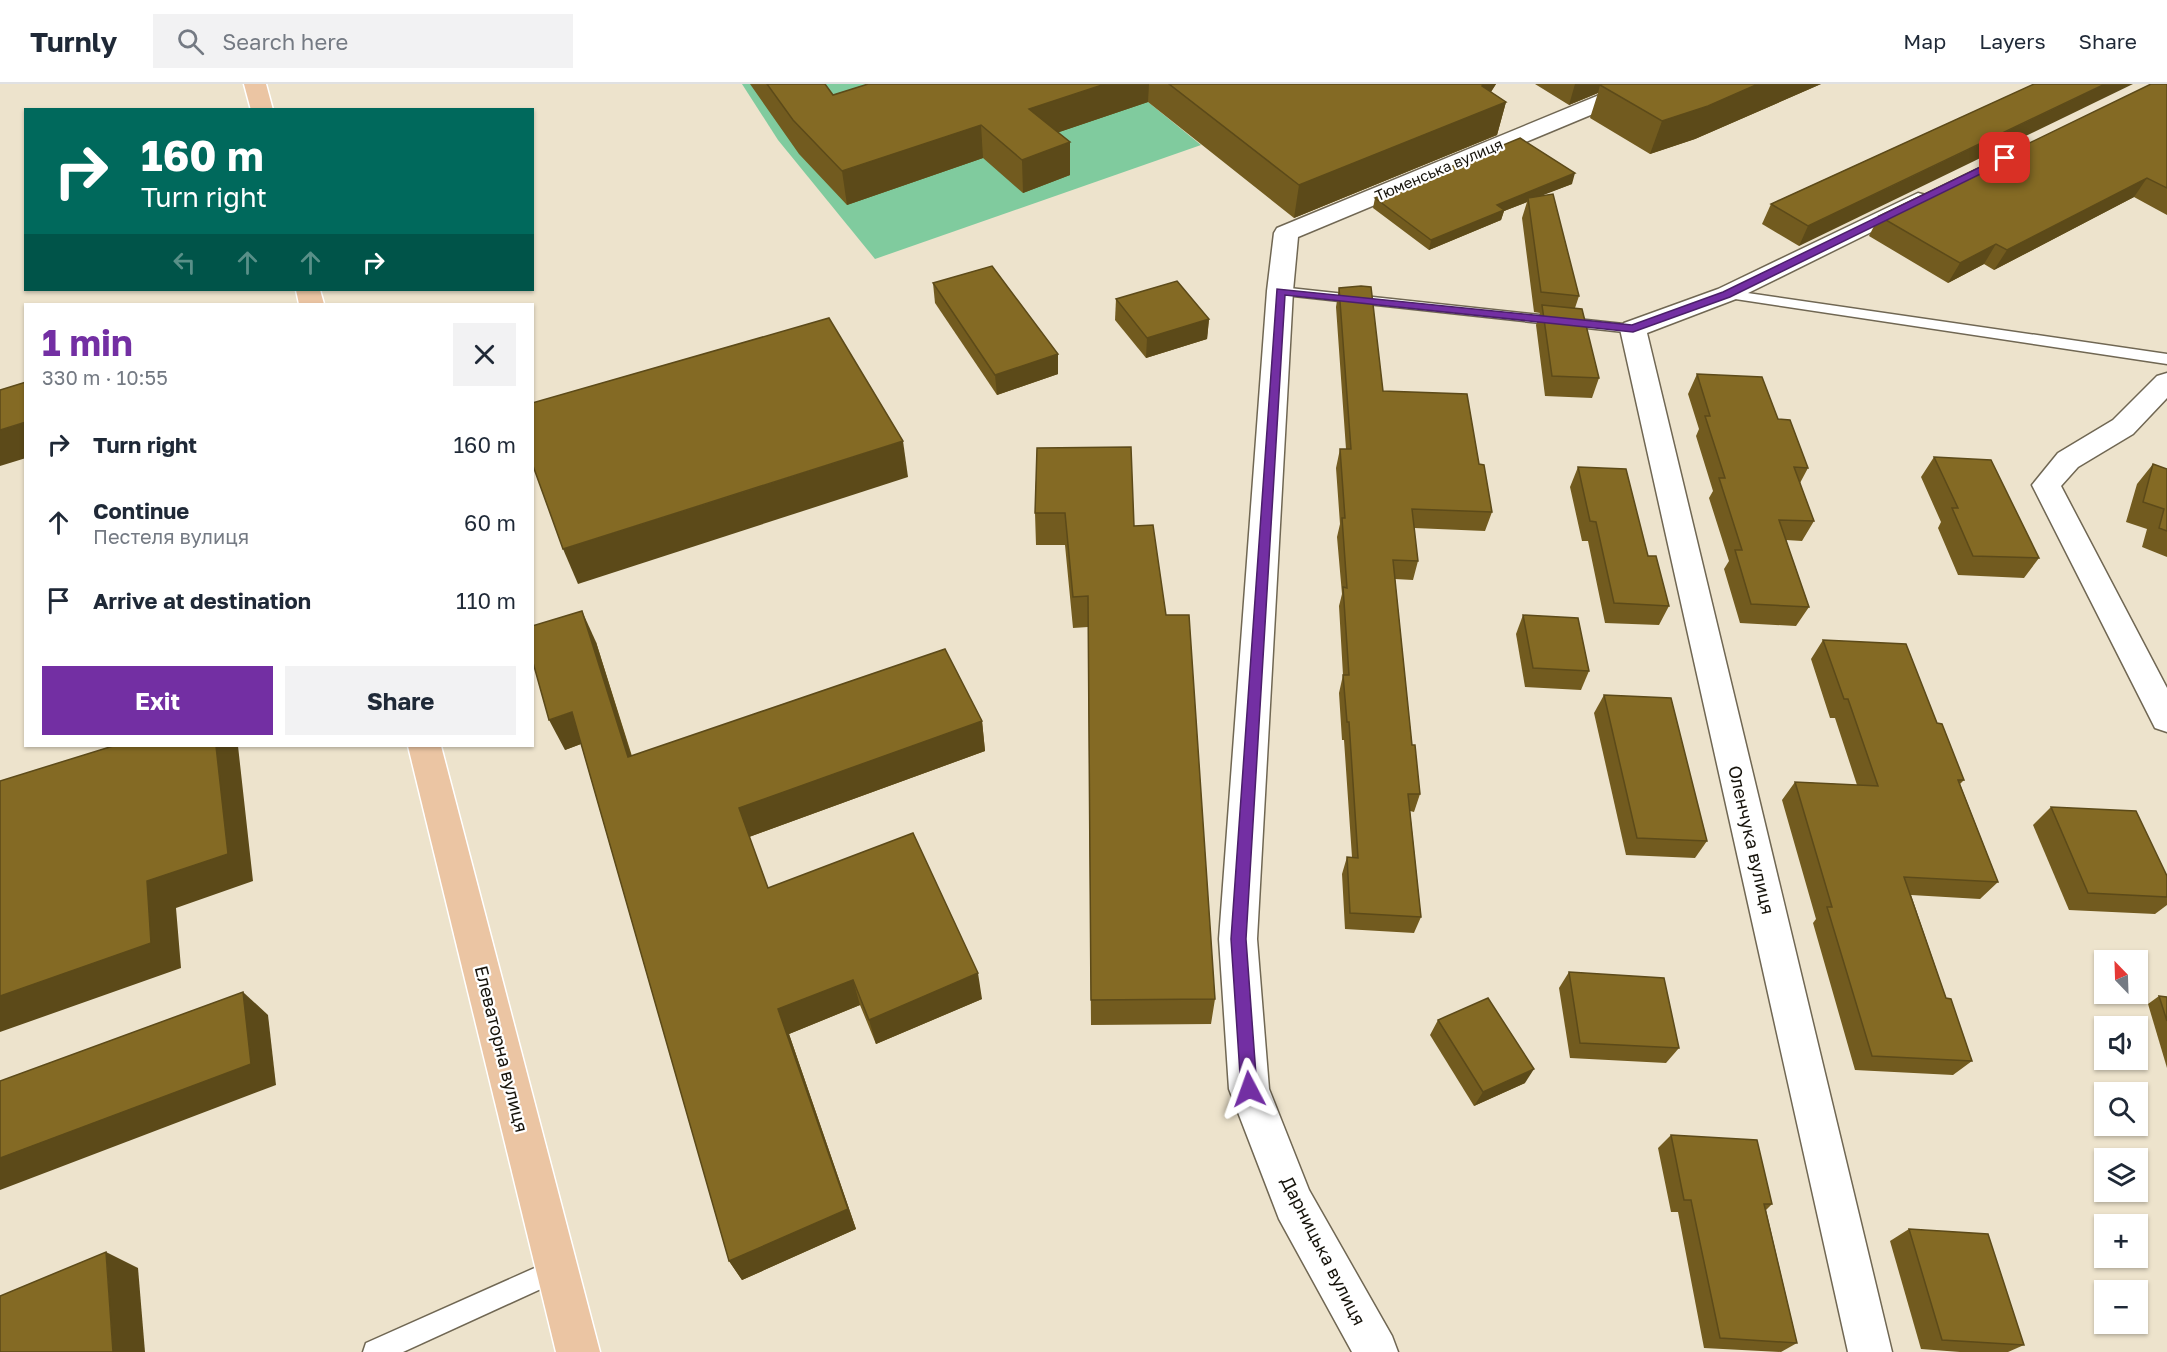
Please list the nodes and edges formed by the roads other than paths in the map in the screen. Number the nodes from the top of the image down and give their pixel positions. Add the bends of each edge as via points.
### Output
1 (255, 84) edge
2 (1645, 84) edge
3 (261, 108) edge
4 (1941, 189) edge
5 (1280, 291) junction
6 (1727, 294) junction
7 (1633, 329) junction
8 (2167, 359) edge
9 (2167, 382) edge
10 (2167, 719) edge
11 (424, 747) edge
12 (557, 1270) junction
13 (375, 1352) edge
14 (578, 1352) edge
15 (1376, 1352) edge
16 (1870, 1352) edge

1 - 3 main road
2 - 5 street, Тюменська вулиця via 1286,233
4 - 6 street
5 - 7 lane
5 - 15 street, Дарницька вулиця via 1238,939 1249,1089 1294,1204
6 - 7 street
6 - 8 lane
7 - 16 street, Оленчука вулиця
9 - 10 street via 2122,427 2068,460 2046,485
11 - 12 main road, Елеваторна вулиця
12 - 13 lane
12 - 14 main road, Елеваторна вулиця

